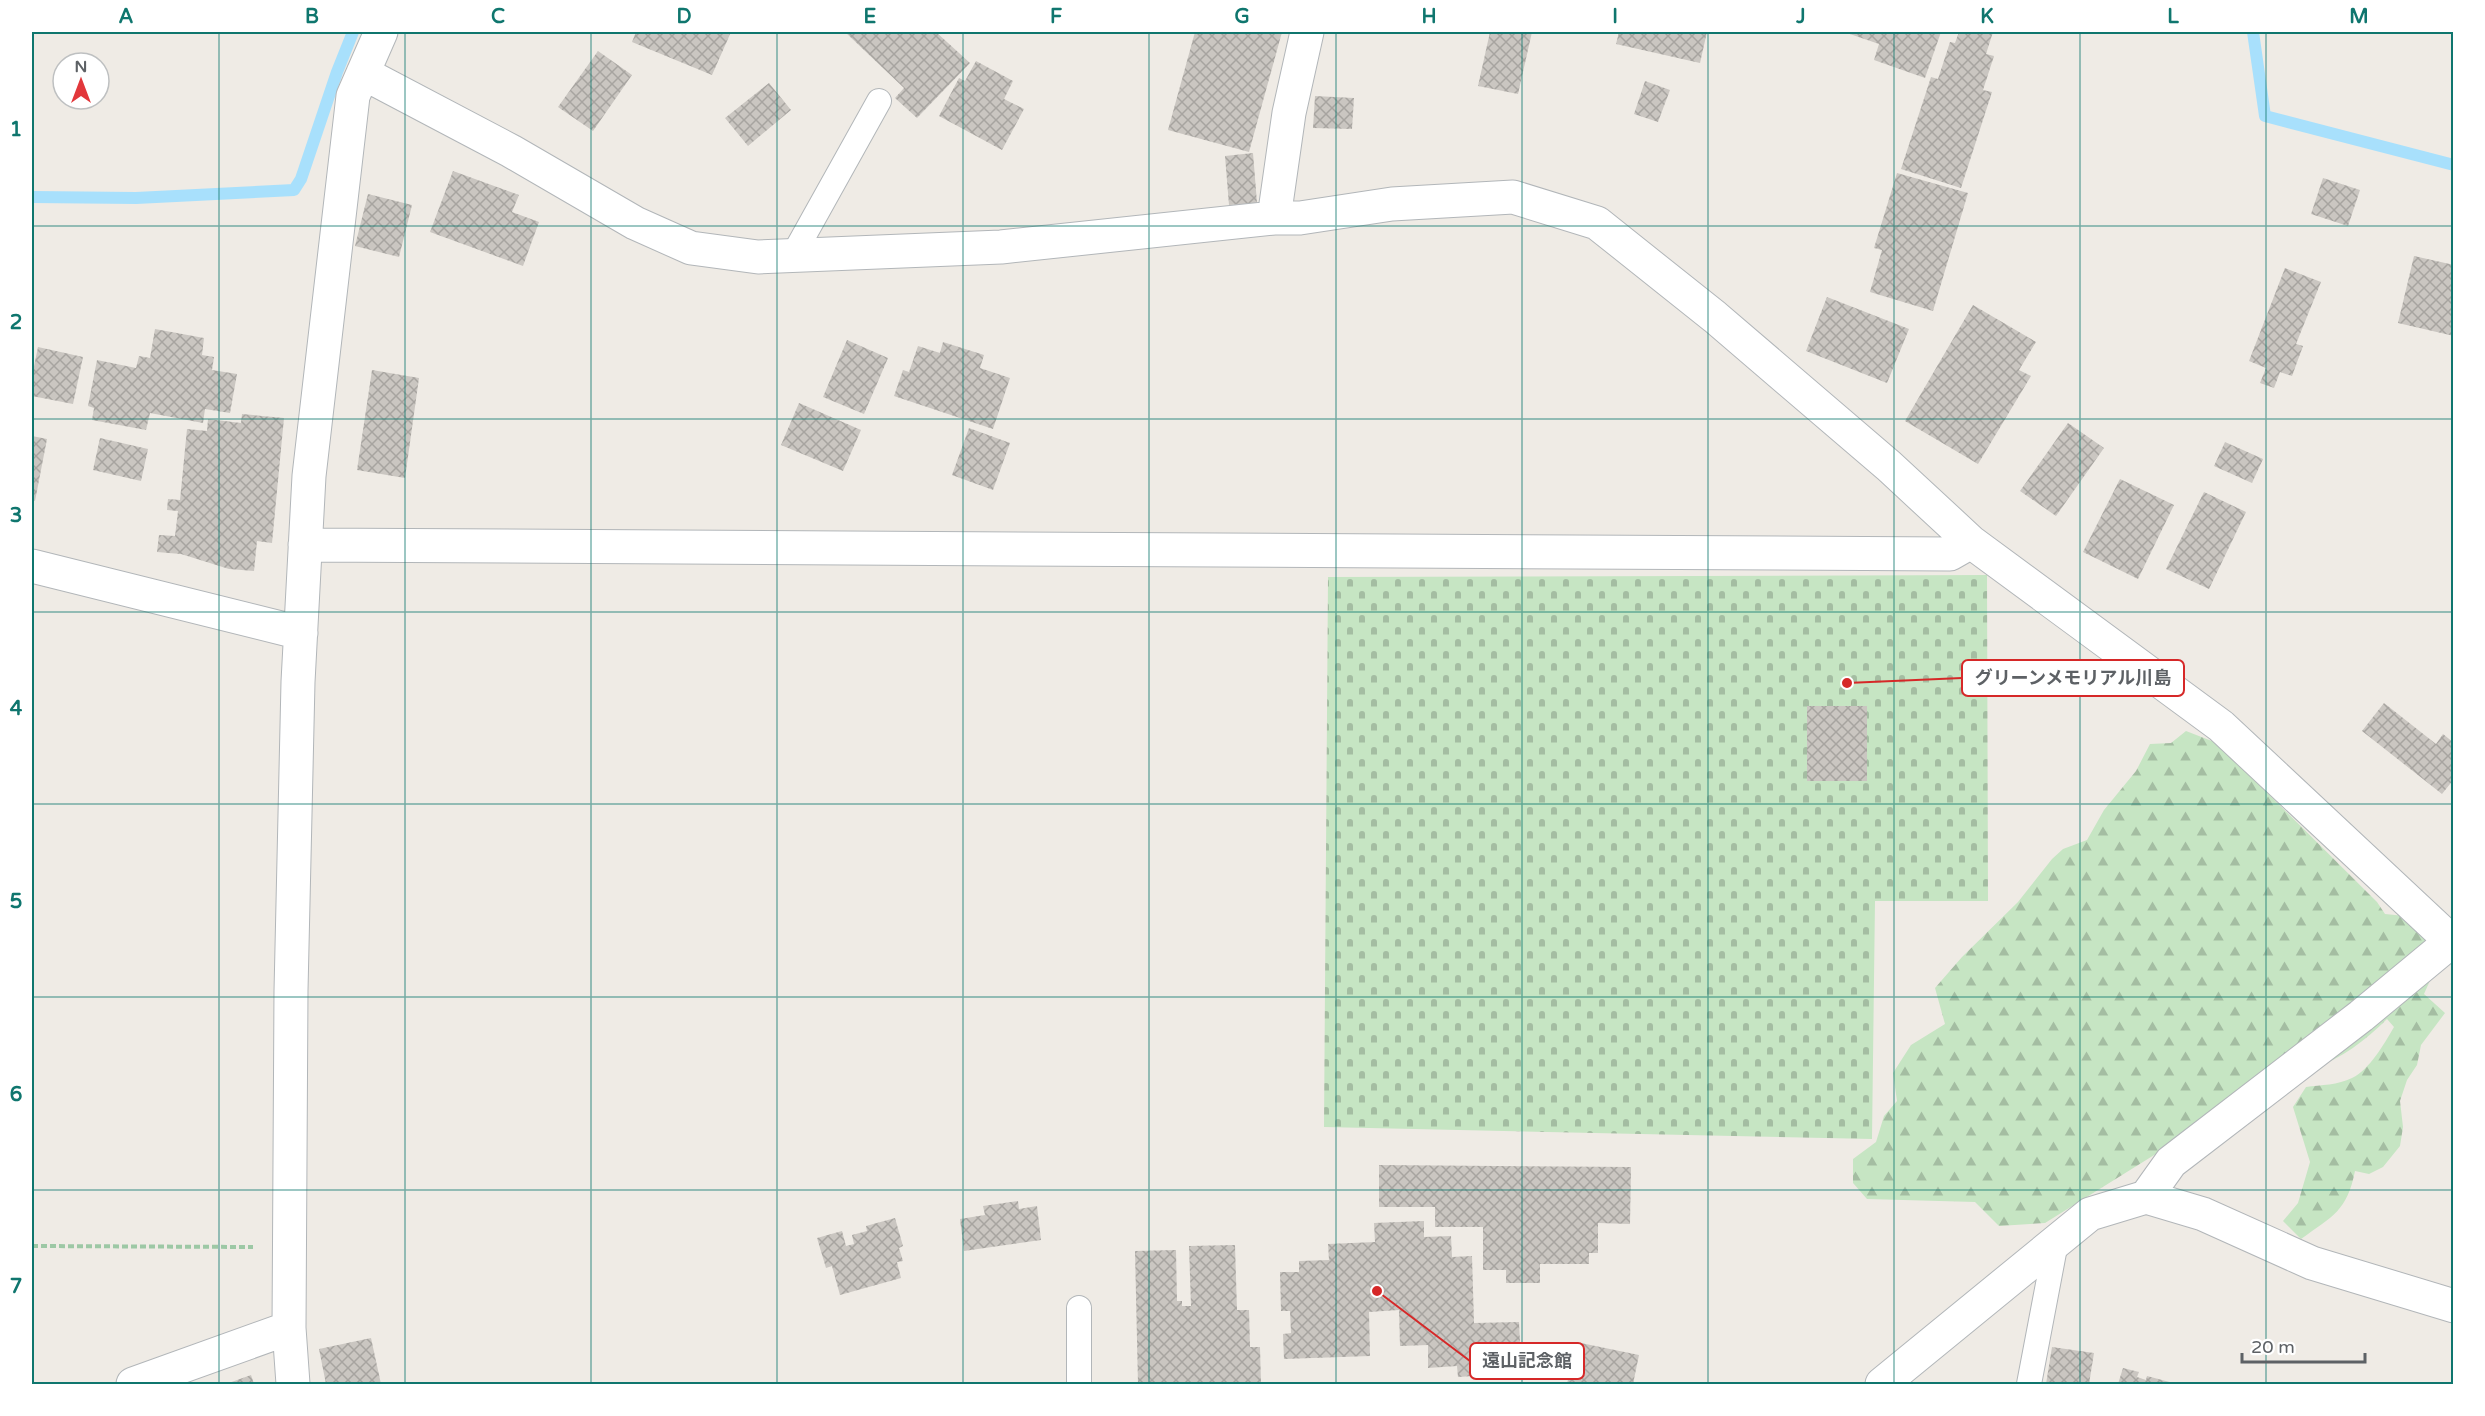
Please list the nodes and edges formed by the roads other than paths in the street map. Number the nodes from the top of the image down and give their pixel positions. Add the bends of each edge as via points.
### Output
1 (381, 32) edge
2 (1307, 32) edge
3 (363, 73) junction
4 (879, 101) dead end
5 (1274, 218) junction
6 (792, 256) junction
7 (1971, 542) junction
8 (305, 545) junction
9 (32, 566) edge
10 (301, 633) junction
11 (2452, 940) edge
12 (2146, 1197) junction
13 (2056, 1242) junction
14 (2454, 1306) edge
15 (1079, 1308) dead end
16 (289, 1328) junction
17 (133, 1384) edge
18 (293, 1384) edge
19 (1079, 1384) edge
20 (1882, 1384) edge
21 (2029, 1384) edge

1 - 3 street
2 - 5 street via 1289,114
3 - 6 street via 511,151 635,223 691,248 758,257
3 - 8 street via 353,96 309,476
4 - 6 lane
5 - 6 street via 1001,247
5 - 7 street via 1300,218 1392,204 1513,197 1597,223 1724,325
7 - 8 street via 1950,554
7 - 11 street via 2222,726
8 - 10 street
9 - 10 street
10 - 16 street via 292,979
11 - 12 street via 2361,1016 2171,1162
12 - 13 street via 2090,1214
12 - 14 street via 2203,1214 2312,1263
13 - 20 street
13 - 21 lane
15 - 19 lane
16 - 17 street
16 - 18 street

